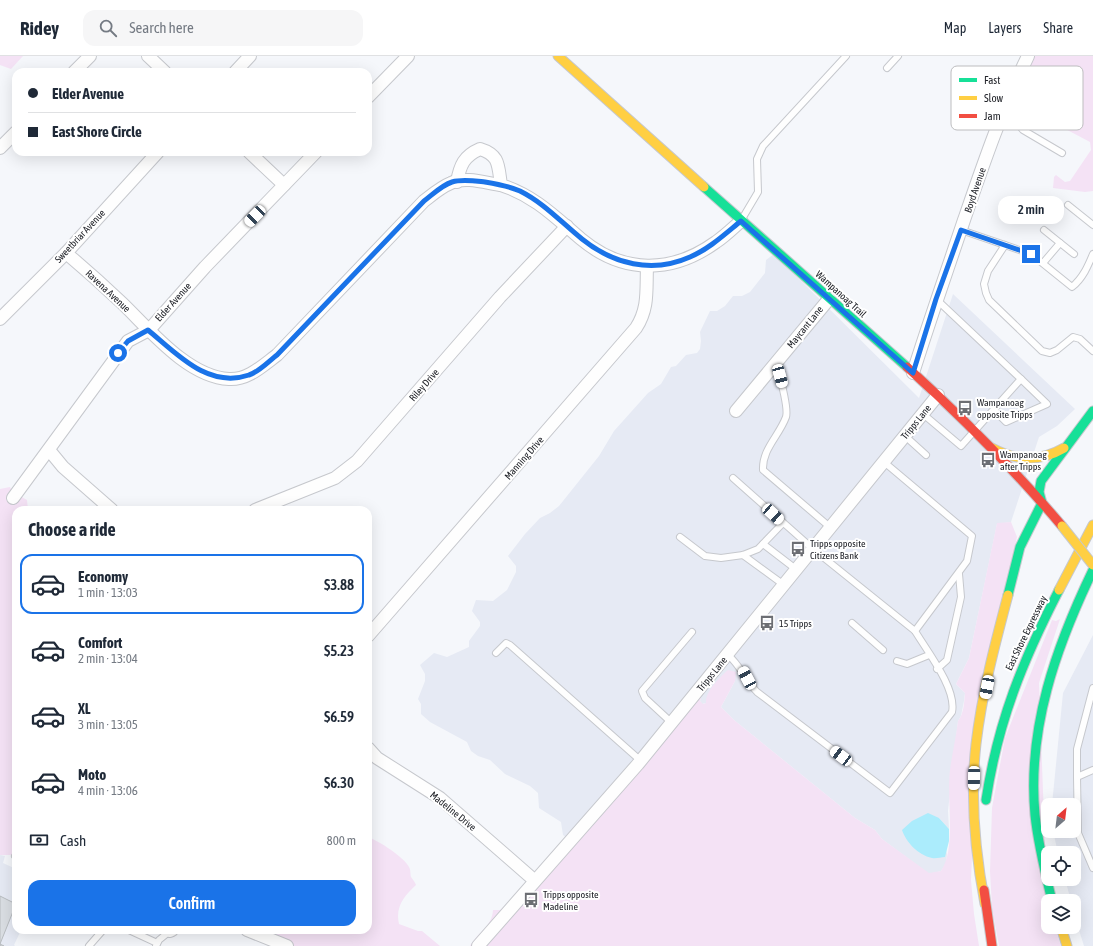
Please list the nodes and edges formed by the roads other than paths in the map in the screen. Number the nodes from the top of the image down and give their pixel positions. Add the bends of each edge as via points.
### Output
1 (90, 56) edge
2 (148, 56) edge
3 (250, 56) edge
4 (408, 56) edge
5 (558, 56) edge
6 (846, 56) edge
7 (898, 56) edge
8 (1028, 56) edge
9 (1024, 66) edge
10 (78, 68) edge
11 (161, 68) edge
12 (239, 68) edge
13 (887, 68) dead end
14 (372, 93) edge
15 (996, 130) edge
16 (1023, 130) edge
17 (12, 136) edge
18 (0, 148) edge
19 (1062, 152) dead end
20 (154, 156) edge
21 (253, 156) edge
22 (312, 156) edge
23 (457, 182) junction
24 (284, 185) junction
25 (501, 185) junction
26 (1068, 205) dead end
27 (741, 221) junction
28 (1093, 225) edge
29 (567, 226) junction
30 (961, 230) junction
31 (1044, 230) dead end
32 (1060, 243) junction
33 (1005, 245) junction
34 (66, 252) junction
35 (1074, 254) dead end
36 (1093, 254) edge
37 (1043, 263) junction
38 (647, 267) junction
39 (829, 299) junction
40 (936, 299) junction
41 (0, 319) edge
42 (148, 330) junction
43 (1093, 351) edge
44 (776, 363) junction
45 (913, 373) junction
46 (1022, 379) junction
47 (938, 395) junction
48 (994, 410) junction
49 (736, 411) dead end
50 (1093, 411) edge
51 (923, 414) junction
52 (975, 431) junction
53 (905, 436) junction
54 (1070, 441) junction
55 (992, 448) junction
56 (49, 450) junction
57 (926, 455) dead end
58 (884, 462) junction
59 (733, 478) dead end
60 (13, 498) dead end
61 (1042, 503) junction
62 (107, 506) edge
63 (265, 506) edge
64 (783, 523) junction
65 (1093, 525) edge
66 (831, 528) junction
67 (680, 537) dead end
68 (763, 544) junction
69 (813, 549) junction
70 (743, 555) junction
71 (1093, 565) edge
72 (797, 570) junction
73 (1093, 570) edge
74 (959, 574) junction
75 (784, 585) junction
76 (852, 623) dead end
77 (372, 631) edge
78 (692, 632) dead end
79 (915, 632) junction
80 (883, 650) dead end
81 (496, 653) dead end
82 (728, 655) junction
83 (929, 655) junction
84 (897, 661) dead end
85 (938, 668) junction
86 (1093, 688) edge
87 (672, 723) junction
88 (372, 752) edge
89 (641, 761) junction
90 (1093, 770) edge
91 (1077, 777) junction
92 (985, 810) dead end
93 (984, 823) dead end
94 (1093, 868) edge
95 (534, 880) junction
96 (1050, 894) edge
97 (986, 904) junction
98 (100, 934) edge
99 (137, 934) edge
100 (168, 934) edge
101 (257, 934) edge
102 (1063, 934) edge
103 (156, 944) edge
104 (89, 946) edge
105 (287, 946) edge
106 (478, 946) edge
107 (992, 946) edge
108 (1067, 946) edge

1 - 10 street
2 - 11 street
3 - 12 street
4 - 14 street
5 - 27 main road, Wampanoag Trail
6 - 27 lane via 763,146 757,159 758,192
7 - 13 lane
8 - 9 street, Boyd Avenue
15 - 30 street, Boyd Avenue
16 - 19 lane
17 - 18 street
20 - 34 street, Sweetbriar Avenue
21 - 24 street
22 - 24 street, Elder Avenue
23 - 25 street via 469,180
23 - 25 street via 459,171 468,154 480,149 490,152 497,159
23 - 42 street, Ravena Avenue via 452,182 424,201 277,355 251,375 230,379 212,376 190,366
24 - 42 street, Elder Avenue
25 - 29 street via 520,191
26 - 28 lane
27 - 38 street via 715,243 690,257
27 - 39 main road, Wampanoag Trail
29 - 38 street via 602,254
29 - 63 street, Riley Drive via 500,297 356,461 335,478
30 - 33 lane
30 - 40 street, Boyd Avenue
31 - 32 lane
32 - 35 lane
32 - 37 lane
33 - 37 lane via 1031,254
33 - 43 lane via 985,277 984,284 989,300 1042,351 1050,353 1057,350 1072,337 1080,339
34 - 41 street, Sweetbriar Avenue
34 - 42 street, Ravena Avenue
36 - 37 lane via 1087,268 1072,287
38 - 77 street, Manning Drive via 646,309 636,328
39 - 44 street, Maycant Lane
39 - 45 main road, Wampanoag Trail
40 - 45 street, Boyd Avenue
40 - 46 lane
42 - 56 street, Elder Avenue via 128,341
44 - 49 street, Maycant Lane
44 - 66 lane via 784,390 786,416 764,456 763,470
45 - 47 main road, Wampanoag Trail
46 - 48 lane
46 - 48 lane via 1047,404 1006,422
47 - 51 street, Tripps Lane
47 - 52 main road, Wampanoag Trail
48 - 52 lane
50 - 54 main road
51 - 52 lane via 961,446
51 - 53 street, Tripps Lane
52 - 55 main road, Wampanoag Trail
53 - 57 lane
53 - 58 street, Tripps Lane
54 - 55 main road via 1052,455 1039,459 1013,457
54 - 61 main road via 1041,481 1039,492
55 - 61 main road, Wampanoag Trail
56 - 60 street, Elder Avenue
56 - 62 street via 63,467
58 - 66 street, Tripps Lane
58 - 74 lane via 972,536 968,561
59 - 64 lane
61 - 71 main road, Wampanoag Trail, bridge
61 - 97 main road via 1020,546 978,729 974,811 977,855
64 - 68 lane
64 - 69 lane
65 - 92 main road, East Shore Expressway via 1031,646 1014,687 994,754
66 - 69 street, Tripps Lane
67 - 70 lane via 705,556 721,558
68 - 70 lane
68 - 72 lane
69 - 72 street, Tripps Lane
69 - 79 lane
70 - 75 lane
72 - 75 street, Tripps Lane
73 - 96 main road via 1072,613 1052,665 1042,701 1036,738 1035,813 1042,863
74 - 79 lane
74 - 85 lane via 960,597 947,660
75 - 82 street, Tripps Lane
76 - 80 lane
78 - 87 lane via 642,691 645,698
79 - 83 lane
81 - 89 lane via 506,643 510,645
82 - 85 lane via 740,666 757,692 890,793 952,712 952,696
82 - 87 street, Tripps Lane
83 - 84 lane via 907,664
83 - 85 lane
86 - 91 lane via 1077,750
87 - 89 street, Tripps Lane
88 - 95 street, Madeline Drive via 440,798
89 - 95 street, Tripps Lane via 582,830
90 - 91 lane
91 - 94 lane via 1078,833
93 - 97 main road via 983,867
95 - 106 street, Tripps Lane
97 - 107 main road
98 - 104 lane
99 - 103 lane
100 - 103 lane
101 - 105 street
102 - 108 main road

